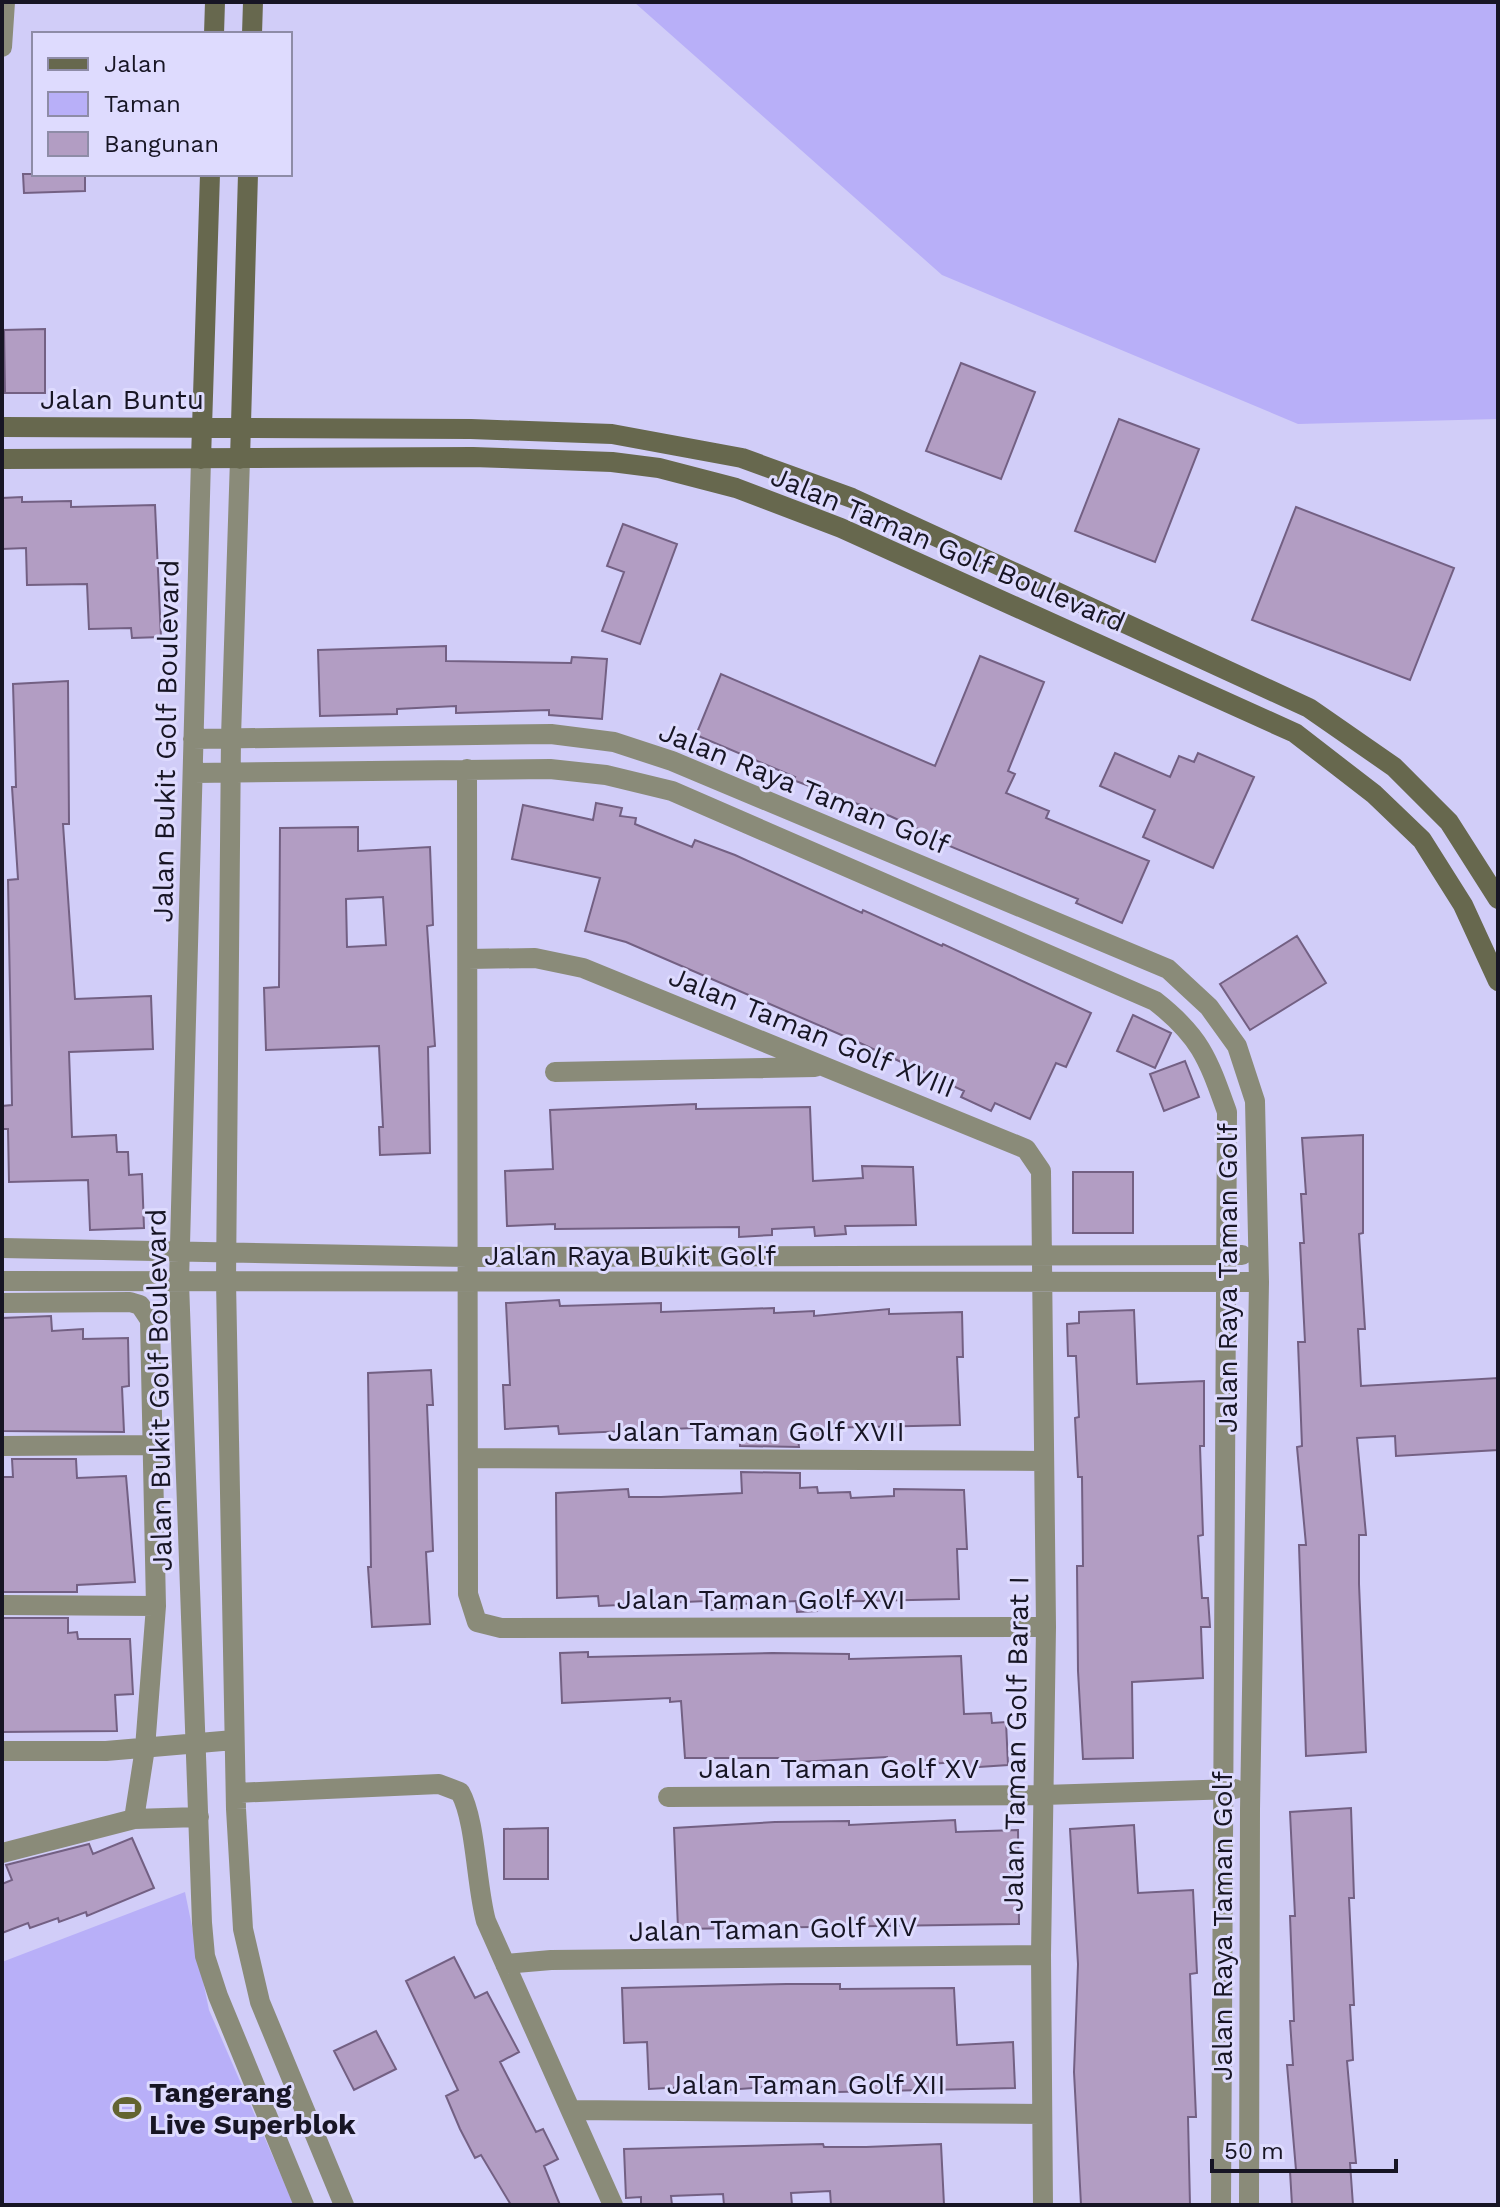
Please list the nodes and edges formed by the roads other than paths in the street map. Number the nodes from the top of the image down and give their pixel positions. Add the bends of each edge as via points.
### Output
1 (5, 2) edge
2 (215, 2) edge
3 (253, 2) edge
4 (214, 32) edge
5 (252, 32) edge
6 (2, 47) edge
7 (210, 176) edge
8 (248, 176) edge
9 (2, 427) edge
10 (202, 428) junction
11 (241, 428) junction
12 (2, 459) edge
13 (201, 459) junction
14 (240, 459) junction
15 (452, 735) junction
16 (388, 736) junction
17 (241, 737) junction
18 (193, 739) junction
19 (460, 769) junction
20 (388, 770) junction
21 (232, 772) junction
22 (194, 773) junction
23 (1498, 899) edge
24 (468, 959) junction
25 (1498, 981) edge
26 (826, 1067) junction
27 (555, 1072) dead end
28 (2, 1248) edge
29 (182, 1252) junction
30 (226, 1253) junction
31 (1229, 1255) junction
32 (1258, 1255) junction
33 (1042, 1256) junction
34 (467, 1257) junction
35 (2, 1281) edge
36 (226, 1281) junction
37 (179, 1282) junction
38 (1259, 1282) junction
39 (1043, 1283) junction
40 (1227, 1283) junction
41 (468, 1284) junction
42 (2, 1303) edge
43 (154, 1445) junction
44 (2, 1446) edge
45 (468, 1458) junction
46 (1044, 1461) junction
47 (2, 1605) edge
48 (156, 1606) junction
49 (1046, 1627) junction
50 (234, 1740) junction
51 (196, 1743) junction
52 (145, 1748) junction
53 (2, 1751) edge
54 (1223, 1789) junction
55 (1251, 1789) junction
56 (236, 1793) junction
57 (1043, 1795) junction
58 (668, 1797) dead end
59 (199, 1817) junction
60 (134, 1819) junction
61 (2, 1853) edge
62 (1041, 1955) junction
63 (505, 1964) junction
64 (571, 2110) junction
65 (1041, 2114) junction
66 (304, 2205) edge
67 (344, 2205) edge
68 (613, 2205) edge
69 (1043, 2205) edge
70 (1221, 2205) edge
71 (1249, 2205) edge

1 - 6 street
2 - 4 street
3 - 5 street
7 - 10 street
8 - 11 street
9 - 10 street, Jalan Buntu
10 - 11 street, Jalan Buntu
10 - 13 street
11 - 14 street
11 - 23 street, Jalan Taman Golf Boulevard via 612,434 742,458 852,498 1309,708 1394,767 1449,822
12 - 13 street
13 - 14 street
13 - 18 street, Jalan Bukit Golf Boulevard
14 - 17 street
14 - 25 street, Jalan Taman Golf Boulevard via 612,462 736,488 841,528 1295,733 1374,794 1422,840 1463,905
15 - 16 street, Jalan Raya Taman Golf
15 - 19 street
15 - 32 street, Jalan Raya Taman Golf via 551,734 614,742 672,761 1168,969 1209,1007 1237,1046 1255,1101
16 - 17 street, Jalan Raya Taman Golf
16 - 20 street
17 - 18 street, Jalan Raya Taman Golf
17 - 21 street
18 - 22 street, Jalan Bukit Golf Boulevard
19 - 20 street, Jalan Raya Taman Golf
19 - 24 street
19 - 31 street, Jalan Raya Taman Golf via 578,772 672,791 1155,1001 1185,1025 1209,1062 1227,1112
20 - 21 street, Jalan Raya Taman Golf
21 - 22 street, Jalan Raya Taman Golf
21 - 30 street
22 - 29 street, Jalan Bukit Golf Boulevard
24 - 26 street, Jalan Taman Golf XVIII via 535,958 583,968
24 - 34 street
26 - 27 street
26 - 33 street, Jalan Taman Golf XVIII via 1026,1149 1041,1171
28 - 29 street, Jalan Raya Bukit Golf
29 - 30 street, Jalan Raya Bukit Golf
29 - 37 street, Jalan Bukit Golf Boulevard
30 - 34 street, Jalan Raya Bukit Golf
30 - 36 street
31 - 32 street, Jalan Raya Bukit Golf
31 - 33 street, Jalan Raya Bukit Golf
31 - 40 street, Jalan Raya Taman Golf
32 - 38 street, Jalan Raya Taman Golf
33 - 34 street, Jalan Raya Bukit Golf
33 - 39 street, Jalan Taman Golf XVIII
34 - 41 street
35 - 37 street, Jalan Raya Bukit Golf
36 - 37 street, Jalan Raya Bukit Golf
36 - 41 street, Jalan Raya Bukit Golf
36 - 50 street
37 - 51 street, Jalan Bukit Golf Boulevard
38 - 40 street, Jalan Raya Bukit Golf
38 - 55 street, Jalan Raya Taman Golf
39 - 40 street, Jalan Raya Bukit Golf
39 - 41 street, Jalan Raya Bukit Golf
39 - 46 street, Jalan Taman Golf Barat I
40 - 54 street, Jalan Raya Taman Golf
41 - 45 street
42 - 43 street via 130,1302 147,1312
43 - 44 street
43 - 48 street
45 - 46 street, Jalan Taman Golf XVII
45 - 49 street, Jalan Taman Golf XVI via 468,1594 477,1622 501,1628
46 - 49 street, Jalan Taman Golf Barat I
47 - 48 street
48 - 52 street
49 - 57 street, Jalan Taman Golf Barat I
50 - 51 street
50 - 56 street
51 - 52 street
51 - 59 street, Jalan Bukit Golf Boulevard
52 - 53 street
52 - 60 street
54 - 55 street, Jalan Taman Golf XV
54 - 57 street, Jalan Taman Golf XV
54 - 70 street, Jalan Raya Taman Golf
55 - 71 street, Jalan Raya Taman Golf
56 - 63 street via 455,1787 467,1811 486,1921
56 - 67 street via 243,1929 256,1988
57 - 58 street, Jalan Taman Golf XV
57 - 62 street, Jalan Taman Golf Barat I
59 - 60 street
59 - 66 street, Jalan Bukit Golf Boulevard via 205,1956
60 - 61 street
62 - 63 street, Jalan Taman Golf XIV
62 - 65 street, Jalan Taman Golf Barat I
63 - 64 street
64 - 65 street, Jalan Taman Golf XII
64 - 68 street
65 - 69 street, Jalan Taman Golf Barat I

